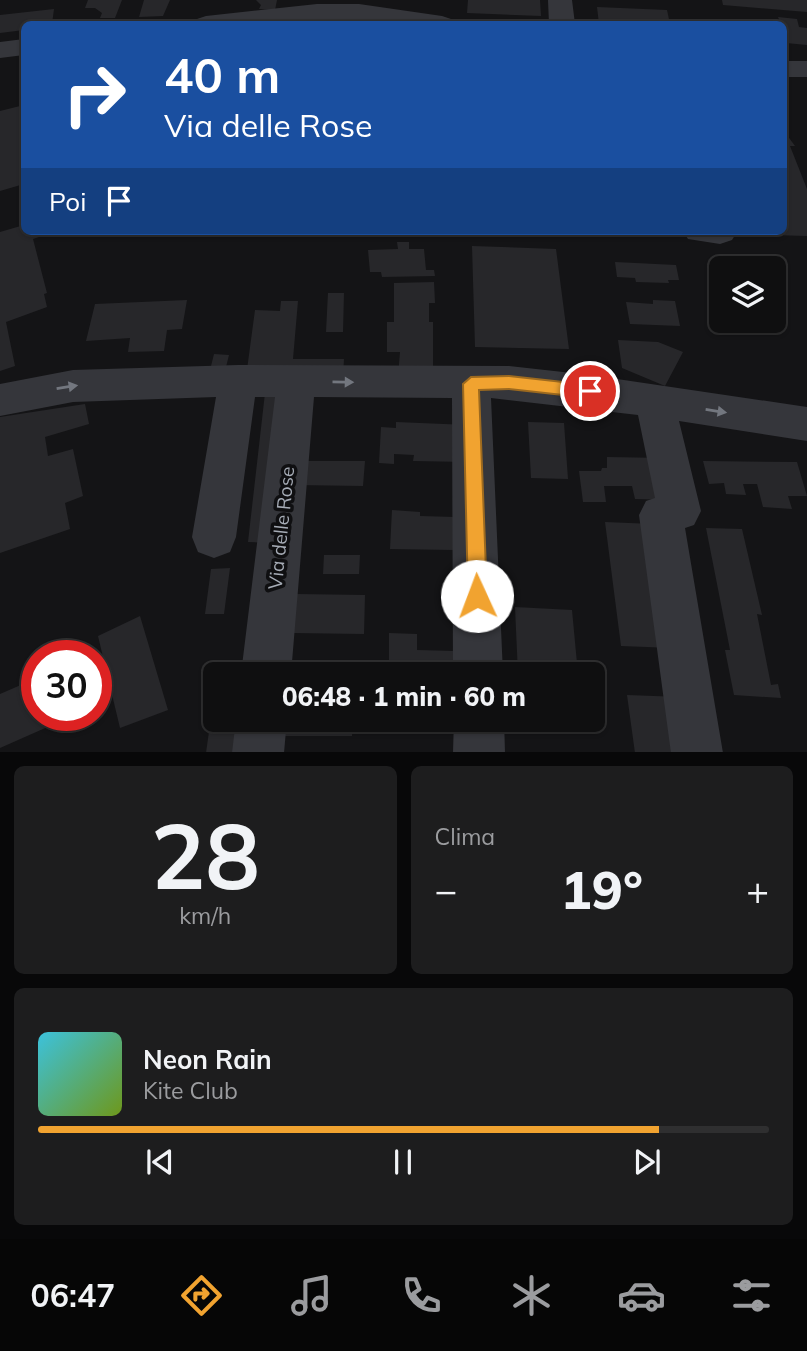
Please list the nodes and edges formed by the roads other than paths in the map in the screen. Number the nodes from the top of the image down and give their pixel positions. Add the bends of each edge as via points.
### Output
1 (560, 0) edge
2 (213, 16) edge
3 (421, 21) edge
4 (562, 21) edge
5 (21, 47) edge
6 (0, 50) edge
7 (787, 69) edge
8 (807, 69) edge
9 (239, 381) junction
10 (296, 382) junction
11 (471, 384) junction
12 (0, 400) edge
13 (656, 401) junction
14 (807, 424) edge
15 (214, 537) dead end
16 (267, 662) edge
17 (478, 662) edge
18 (260, 732) edge
19 (479, 732) edge
20 (258, 752) edge
21 (479, 752) edge
22 (697, 752) edge

1 - 4 street
2 - 3 street via 359,12
5 - 6 street
7 - 8 street
9 - 10 street
12 -> 9 street via 73,386
9 - 15 street
10 -> 11 street
10 - 16 street, Via delle Rose
11 - 13 street via 509,382
11 - 17 street
13 -> 14 street
13 - 22 street via 678,512 661,515
18 - 20 street
19 - 21 street

